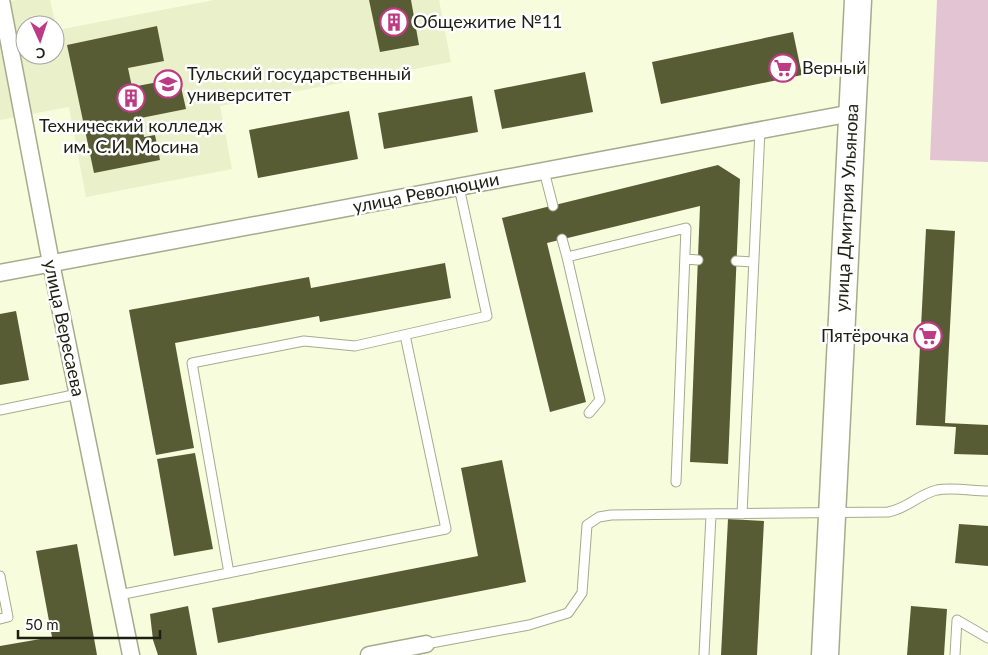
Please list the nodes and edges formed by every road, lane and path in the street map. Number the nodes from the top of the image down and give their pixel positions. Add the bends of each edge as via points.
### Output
1 (1, 0) edge
2 (858, 0) edge
3 (852, 114) junction
4 (760, 130) junction
5 (544, 171) junction
6 (459, 187) junction
7 (553, 206) dead end
8 (562, 239) dead end
9 (567, 257) junction
10 (686, 259) junction
11 (698, 260) dead end
12 (736, 261) dead end
13 (754, 262) junction
14 (51, 263) junction
15 (0, 273) edge
16 (405, 335) junction
17 (78, 394) junction
18 (0, 410) edge
19 (589, 413) dead end
20 (676, 482) dead end
21 (988, 491) edge
22 (742, 514) junction
23 (831, 514) junction
24 (711, 515) junction
25 (229, 572) junction
26 (0, 576) edge
27 (119, 594) junction
28 (0, 619) edge
29 (988, 638) edge
30 (426, 644) joint
31 (131, 655) edge
32 (369, 655) edge
33 (704, 655) edge
34 (825, 655) edge
35 (955, 655) edge

1 - 14 street, улица Вересаева
2 - 3 main road, улица Дмитрия Ульянова
3 - 4 street, улица Революции
3 - 23 main road, улица Дмитрия Ульянова
4 - 5 street, улица Революции
4 - 13 lane
5 - 6 street, улица Революции
5 - 7 lane
6 - 14 street, улица Революции
6 - 16 lane via 487,316
8 - 9 lane
9 - 10 lane via 686,228
9 - 19 lane via 600,400
10 - 11 lane
10 - 20 lane
12 - 13 lane
13 - 22 lane
14 - 15 street, улица Революции
14 - 17 street, улица Вересаева
16 - 25 lane via 446,529
16 - 25 lane via 355,346 304,341 192,362
17 - 18 lane
17 - 27 street, улица Вересаева
21 - 23 lane via 938,490 894,511
22 - 23 lane
22 - 24 lane
23 - 34 main road, улица Дмитрия Ульянова
24 - 30 lane via 599,517 587,525 582,593 568,613 529,625
24 - 33 lane
25 - 27 lane
26 - 28 lane via 8,617
27 - 31 street, улица Вересаева
29 - 35 lane via 957,620
30 - 32 street

